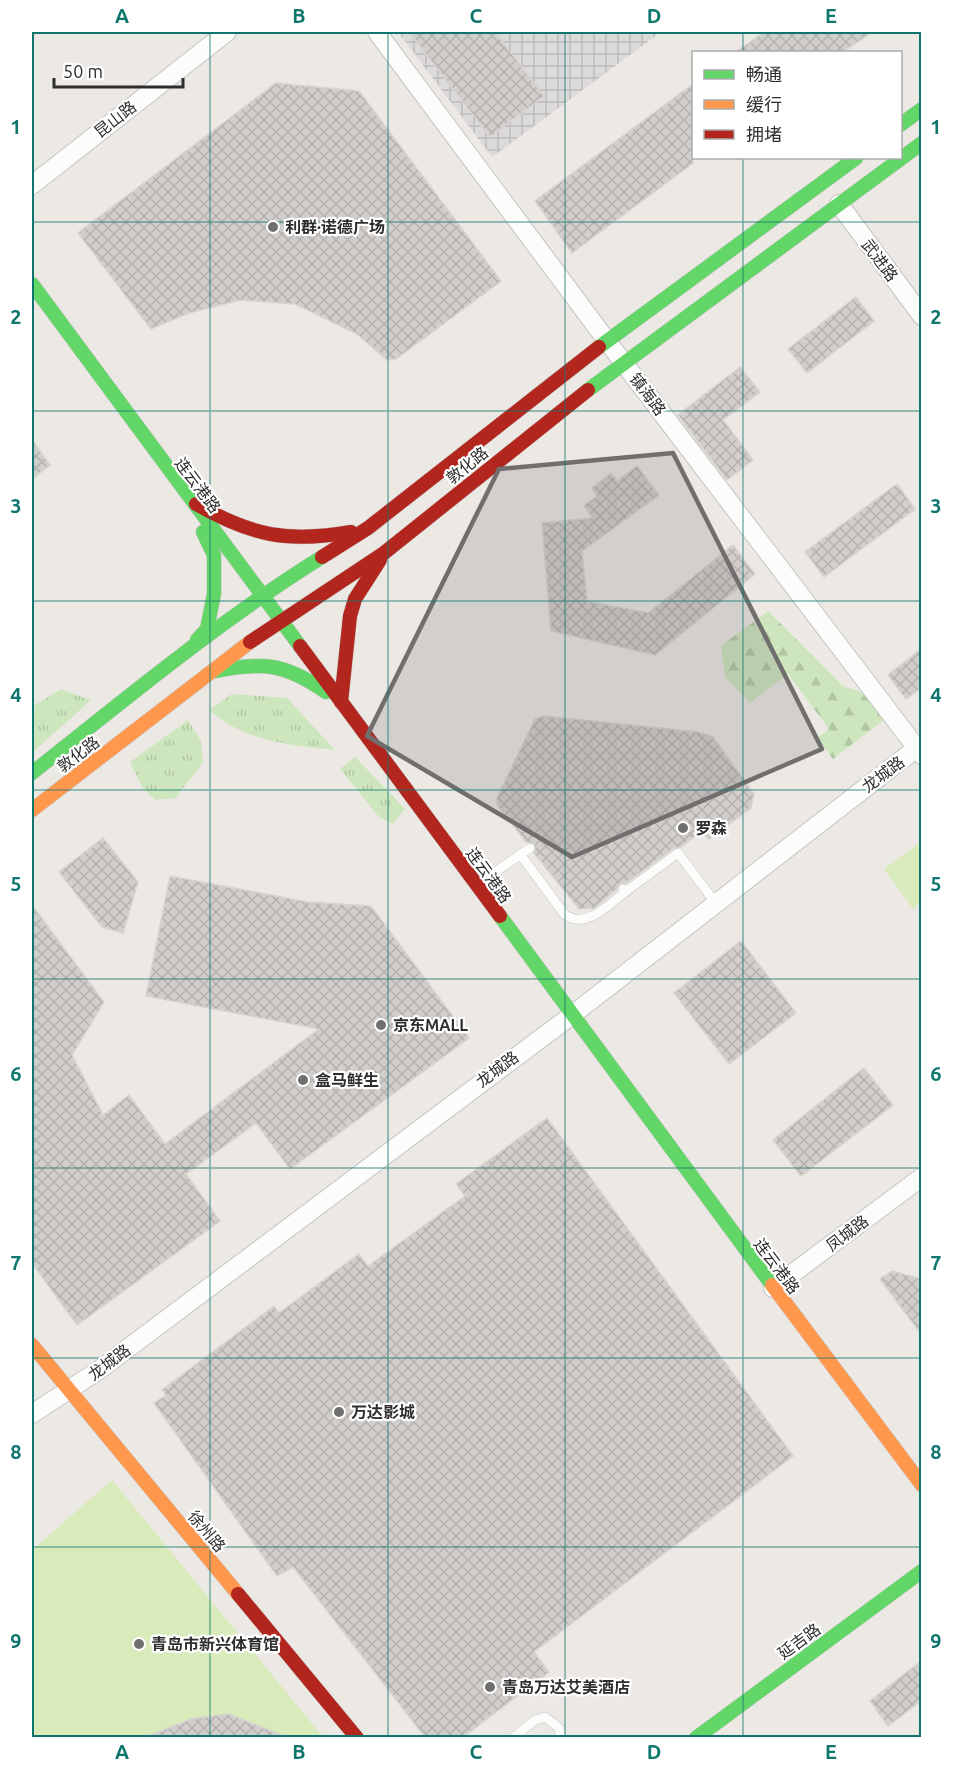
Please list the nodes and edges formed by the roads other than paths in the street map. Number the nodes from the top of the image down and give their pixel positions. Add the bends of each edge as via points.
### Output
1 (227, 32) edge
2 (377, 32) edge
3 (921, 110) edge
4 (902, 124) edge
5 (921, 143) edge
6 (902, 157) edge
7 (855, 159) edge
8 (899, 159) edge
9 (32, 185) edge
10 (839, 204) junction
11 (32, 284) edge
12 (921, 316) edge
13 (607, 341) junction
14 (623, 362) junction
15 (186, 498) junction
16 (368, 528) junction
17 (384, 553) junction
18 (261, 595) junction
19 (279, 621) junction
20 (191, 647) junction
21 (205, 674) junction
22 (340, 702) junction
23 (920, 749) edge
24 (32, 773) edge
25 (32, 810) edge
26 (530, 848) dead end
27 (520, 854) junction
28 (477, 885) junction
29 (715, 902) junction
30 (572, 1015) junction
31 (921, 1178) edge
32 (772, 1288) junction
33 (32, 1345) edge
34 (70, 1391) junction
35 (32, 1414) edge
36 (921, 1485) edge
37 (921, 1571) edge
38 (357, 1737) edge
39 (513, 1737) edge
40 (561, 1737) edge
41 (696, 1737) edge

1 - 9 street, 昆山路
2 - 13 street, 镇海路
3 - 4 main road
5 - 6 main road, 敦化路
7 - 13 main road, 敦化路
8 - 10 main road, 敦化路
10 - 12 street, 武进路
10 - 14 main road, 敦化路
11 - 15 main road, 连云港路
13 - 14 street, 镇海路
13 - 16 main road, 敦化路
14 - 17 main road, 敦化路
14 - 23 street, 镇海路
15 - 16 main road via 245,531 289,539 324,538
15 - 18 main road, 连云港路
15 - 20 main road via 214,555 214,594 207,629
16 - 18 main road, 敦化路
17 - 19 main road, 敦化路
17 - 22 main road via 355,599
18 - 19 main road, 连云港路
18 - 20 main road, 敦化路
19 - 21 main road, 敦化路
19 - 22 main road, 连云港路
20 - 24 main road, 敦化路
21 - 22 main road via 247,664 275,664 309,679
21 - 25 main road, 敦化路
22 - 28 main road, 连云港路
23 - 29 street, 龙城路
26 - 27 lane
27 - 28 lane
27 - 29 lane via 572,919 587,919 678,853
28 - 30 main road, 连云港路
29 - 30 street, 龙城路
30 - 32 main road, 连云港路
30 - 34 street, 龙城路
31 - 32 street, 凤城路
32 - 36 main road, 连云港路
33 - 34 main road, 徐州路
34 - 35 street, 龙城路
34 - 38 main road, 徐州路
37 - 41 main road, 延吉路
39 - 40 lane via 545,1717 559,1728

